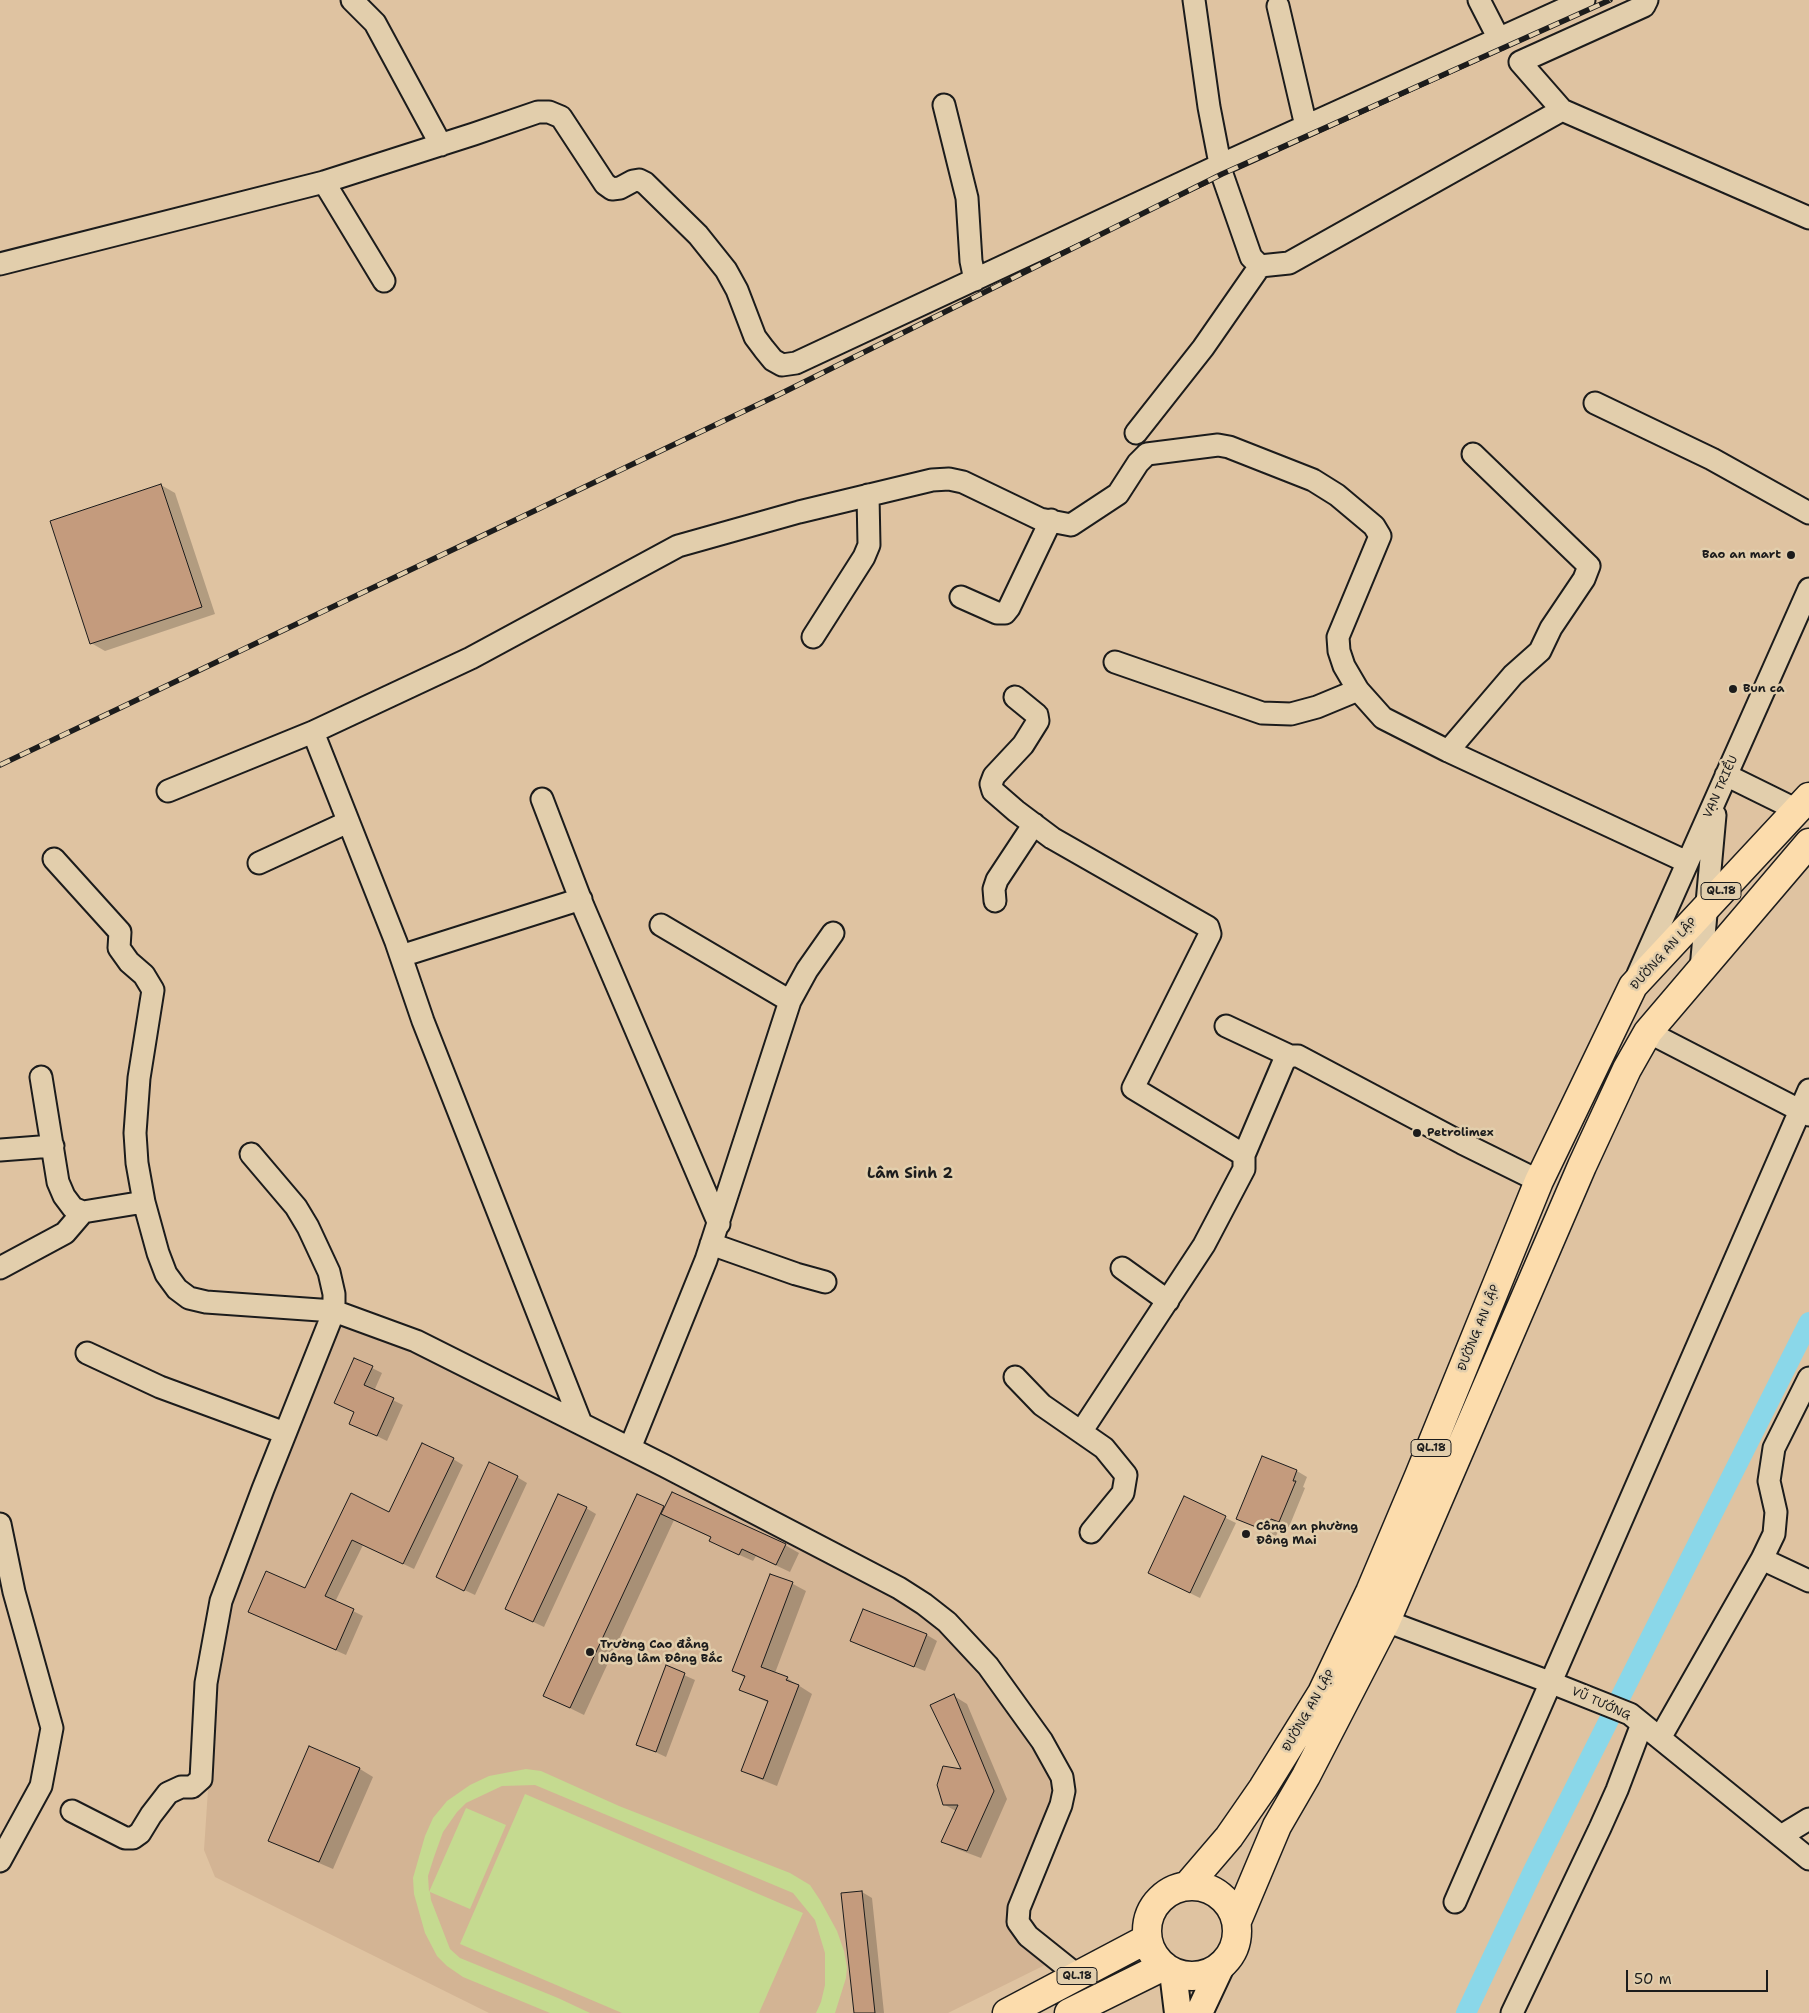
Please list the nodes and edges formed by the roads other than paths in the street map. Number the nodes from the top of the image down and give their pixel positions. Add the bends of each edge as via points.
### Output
1 (352, 0) edge
2 (1194, 0) edge
3 (1479, 0) edge
4 (1584, 0) edge
5 (1647, 0) edge
6 (1278, 6) dead end
7 (1500, 39) junction
8 (944, 105) dead end
9 (1562, 110) junction
10 (1306, 126) junction
11 (441, 145) junction
12 (1220, 165) junction
13 (324, 182) junction
14 (1809, 218) edge
15 (0, 264) edge
16 (1260, 266) junction
17 (974, 280) junction
18 (384, 281) dead end
19 (1595, 403) dead end
20 (1136, 433) dead end
21 (1473, 454) dead end
22 (868, 495) junction
23 (1809, 513) edge
24 (1051, 520) junction
25 (1809, 589) edge
26 (961, 597) dead end
27 (813, 636) dead end
28 (1115, 662) dead end
29 (1358, 690) junction
30 (1015, 697) dead end
31 (312, 732) junction
32 (1448, 751) junction
33 (1722, 785) junction
34 (168, 791) dead end
35 (542, 799) dead end
36 (1803, 804) edge
37 (348, 822) junction
38 (1034, 824) junction
39 (1809, 843) edge
40 (54, 859) dead end
41 (1687, 862) junction
42 (259, 863) dead end
43 (581, 900) junction
44 (995, 900) dead end
45 (1706, 908) junction
46 (661, 925) dead end
47 (833, 933) dead end
48 (401, 956) junction
49 (1701, 969) junction
50 (1633, 986) junction
51 (790, 1001) junction
52 (1655, 1024) junction
53 (1226, 1026) dead end
54 (1290, 1056) junction
55 (41, 1078) dead end
56 (1809, 1090) edge
57 (1805, 1113) edge
58 (53, 1146) junction
59 (0, 1150) edge
60 (251, 1154) dead end
61 (1244, 1154) junction
62 (1539, 1180) junction
63 (144, 1202) junction
64 (83, 1212) junction
65 (719, 1224) junction
66 (712, 1244) junction
67 (0, 1268) edge
68 (1122, 1268) dead end
69 (825, 1282) dead end
70 (1168, 1300) junction
71 (334, 1311) junction
72 (87, 1352) dead end
73 (1015, 1377) dead end
74 (1809, 1378) edge
75 (581, 1423) junction
76 (1081, 1432) junction
77 (285, 1433) junction
78 (630, 1448) junction
79 (0, 1524) edge
80 (1091, 1532) dead end
81 (1762, 1559) junction
82 (1809, 1581) edge
83 (1386, 1621) junction
84 (1552, 1683) junction
85 (1636, 1719) junction
86 (1660, 1738) junction
87 (72, 1811) dead end
88 (1809, 1819) edge
89 (1780, 1836) junction
90 (1809, 1859) edge
91 (0, 1861) edge
92 (1186, 1886) junction
93 (1455, 1902) dead end
94 (1237, 1921) junction
95 (1147, 1939) junction
96 (1222, 1964) junction
97 (1169, 1969) junction
98 (1078, 1976) junction
99 (1007, 2013) edge
100 (1069, 2013) edge
101 (1178, 2013) edge
102 (1199, 2013) edge
103 (1512, 2013) edge

1 - 11 street via 376,22
2 - 12 street
3 - 7 street
4 - 7 street
5 - 9 street via 1644,6 1520,62
6 - 10 street
7 - 10 street
8 - 17 street via 967,198
9 - 14 street
9 - 16 street via 1289,263
10 - 12 street
11 - 13 street
11 - 17 street via 538,112 561,117 604,184 612,189 633,181 645,183 698,235 733,284 755,337 772,360 782,365 796,363
12 - 16 street via 1251,257
12 - 17 street
13 - 15 street
13 - 18 street
16 - 20 street via 1203,348
19 - 23 street via 1712,460
21 - 32 street via 1589,566 1540,651 1513,675
22 - 24 street via 949,479 963,482 1040,519
22 - 27 street via 868,545 864,557
22 - 31 street via 678,546 470,658
24 - 26 street via 1005,612 997,612
24 - 29 street via 1071,524 1106,503 1118,494 1147,454 1218,445 1313,480 1337,495 1374,526 1380,536 1338,637 1344,666
25 - 33 street, VẠN TRIỀU
28 - 29 street via 1262,713 1291,714
29 - 32 street via 1383,718
30 - 38 street via 1038,721 991,784 1000,798
31 - 34 street
31 - 37 street
32 - 41 street
33 - 36 street
33 - 41 street, VẠN TRIỀU
33 - 45 street
35 - 43 street
36 - 45 highway, ĐƯỜNG AN LẬP / QL.18
37 - 42 street
37 - 48 street
38 - 44 street via 997,880
38 - 61 street via 1052,838 1208,927 1210,934 1133,1088
39 - 49 highway, ĐƯỜNG AN LẬP / QL.18
40 - 63 street via 120,932 120,948 153,990 135,1133
41 - 50 street, VẠN TRIỀU
43 - 48 street
43 - 65 street
45 - 49 street
45 - 50 highway, ĐƯỜNG AN LẬP / QL.18
46 - 51 street
47 - 51 street
48 - 75 street via 423,1021
49 - 52 highway, ĐƯỜNG AN LẬP / QL.18
50 - 52 highway
50 - 62 highway, ĐƯỜNG AN LẬP / QL.18
51 - 65 street
52 - 57 street
52 - 83 highway, ĐƯỜNG AN LẬP / QL.18 via 1627,1069 1582,1166
53 - 54 street
54 - 61 street via 1284,1061
54 - 62 street via 1298,1056
55 - 58 street
56 - 57 street
57 - 84 street
58 - 59 street
58 - 64 street via 58,1182 64,1196 73,1208
60 - 71 street via 296,1206 308,1227 329,1272
61 - 70 street via 1244,1169 1204,1245
62 - 92 highway, ĐƯỜNG AN LẬP / QL.18 via 1370,1592 1322,1693 1229,1837
63 - 64 street
63 - 71 street via 166,1274 188,1298
64 - 67 street via 65,1233
65 - 66 street
66 - 69 street
66 - 78 street
68 - 70 street
70 - 76 street
71 - 75 street via 416,1341
71 - 77 street
72 - 77 street via 160,1387
73 - 76 street via 1042,1404
74 - 81 street via 1774,1448 1769,1481 1776,1512 1774,1534
75 - 78 street
76 - 80 street via 1104,1448 1126,1475 1123,1493
77 - 87 street via 221,1601 206,1683 201,1779 192,1787 181,1787 168,1793 134,1838 125,1838
78 - 98 street via 899,1588 947,1622 988,1666 1042,1741 1062,1777 1064,1791 1019,1908 1018,1922 1028,1936
79 - 91 street via 14,1592 52,1728 42,1786
81 - 82 street
81 - 86 street
83 - 84 street, VŨ TƯỚNG
83 - 94 highway, ĐƯỜNG AN LẬP / QL.18 via 1277,1826
84 - 85 street, VŨ TƯỚNG
84 - 93 street
85 - 86 street, VŨ TƯỚNG
85 - 103 street via 1614,1797
86 - 89 street, VŨ TƯỚNG
88 - 89 street
89 - 90 street, VŨ TƯỚNG
92 - 94 highway via 1213,1890 1228,1903
92 - 95 highway, QL.18 via 1164,1895 1156,1904 1148,1920
94 - 96 highway, QL.18 via 1236,1945
95 - 97 highway via 1153,1954
95 - 98 highway, QL.18
96 - 97 highway, QL.18 via 1199,1976 1186,1976
96 - 102 main road
97 - 100 highway, QL.18
97 - 101 main road
98 - 99 highway, QL.18

